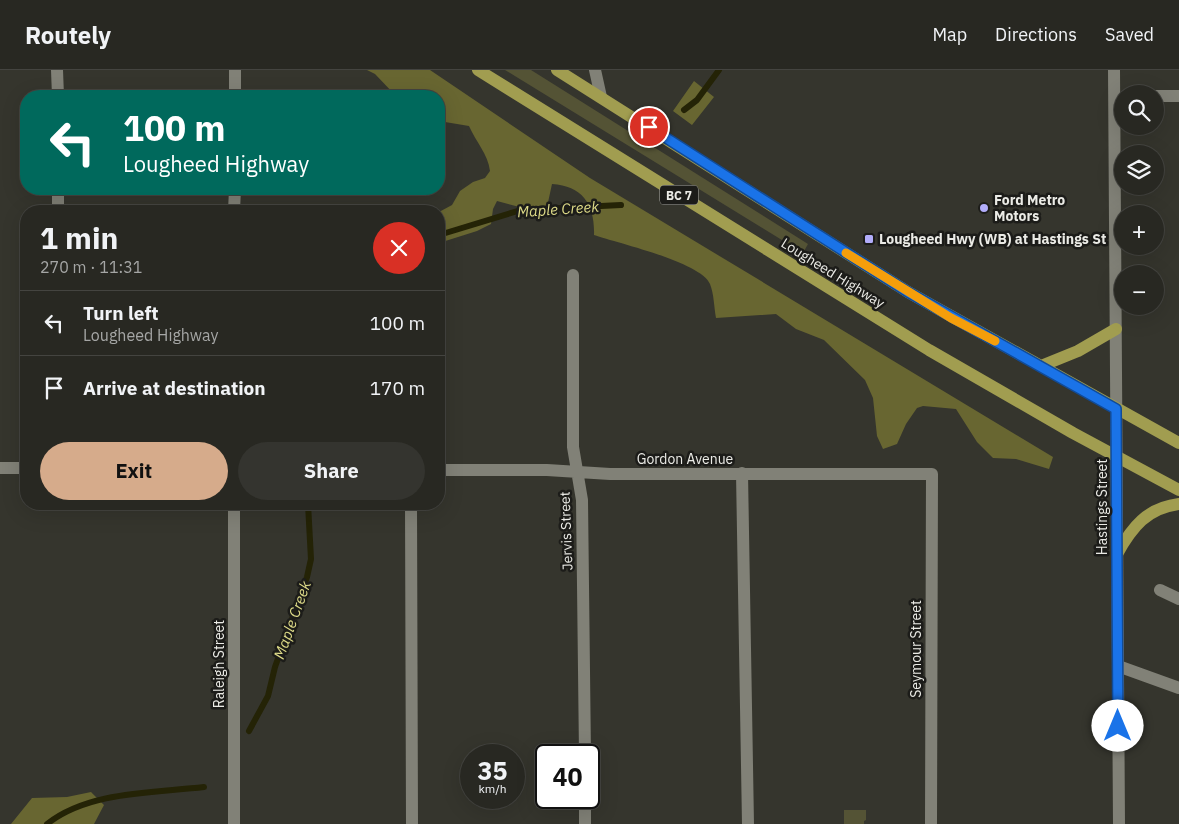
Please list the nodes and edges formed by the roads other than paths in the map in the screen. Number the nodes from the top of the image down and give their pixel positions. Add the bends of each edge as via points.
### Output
1 (58, 70) edge
2 (235, 70) edge
3 (478, 70) edge
4 (557, 70) edge
5 (595, 70) edge
6 (1114, 70) edge
7 (1116, 85) edge
8 (58, 90) edge
9 (235, 90) edge
10 (1164, 96) edge
11 (1179, 96) edge
12 (601, 97) junction
13 (1118, 135) edge
14 (573, 276) dead end
15 (1116, 329) junction
16 (1041, 366) junction
17 (1116, 409) junction
18 (1179, 443) edge
19 (1116, 456) junction
20 (0, 468) edge
21 (20, 468) edge
22 (445, 470) edge
23 (577, 472) junction
24 (742, 473) junction
25 (932, 474) joint
26 (1179, 490) edge
27 (1179, 504) edge
28 (234, 510) edge
29 (411, 510) edge
30 (1117, 554) junction
31 (1160, 590) dead end
32 (1179, 599) edge
33 (1118, 666) junction
34 (1179, 688) edge
35 (584, 744) edge
36 (585, 809) edge
37 (234, 824) edge
38 (412, 824) edge
39 (585, 824) edge
40 (748, 824) edge
41 (931, 824) edge
42 (1119, 824) edge

1 - 8 street
2 - 9 street
3 - 19 main road, Lougheed Highway / BC 7 via 928,350
4 - 12 main road, Lougheed Highway
5 - 12 street
6 - 7 street, Hastings Street
10 - 11 street
12 - 16 main road, Lougheed Highway via 908,292
13 - 15 street, Hastings Street
14 - 23 street, Jervis Street via 573,447
15 - 16 main road via 1074,353
15 - 17 street, Hastings Street
16 - 17 main road, Lougheed Highway
17 - 18 main road, Lougheed Highway
17 - 19 street, Hastings Street
19 - 26 main road, Lougheed Highway / BC 7
19 - 30 street, Hastings Street
20 - 21 street
22 - 23 street, Gordon Avenue
23 - 24 street, Gordon Avenue
23 - 35 street, Jervis Street via 582,500
24 - 25 street, Gordon Avenue
24 - 40 street
25 - 41 street, Seymour Street
27 - 30 main road via 1163,507 1142,518
28 - 37 street, Raleigh Street
29 - 38 street
30 - 33 street, Hastings Street
31 - 32 street
33 - 34 street
33 - 42 street, Hastings Street
36 - 39 street

